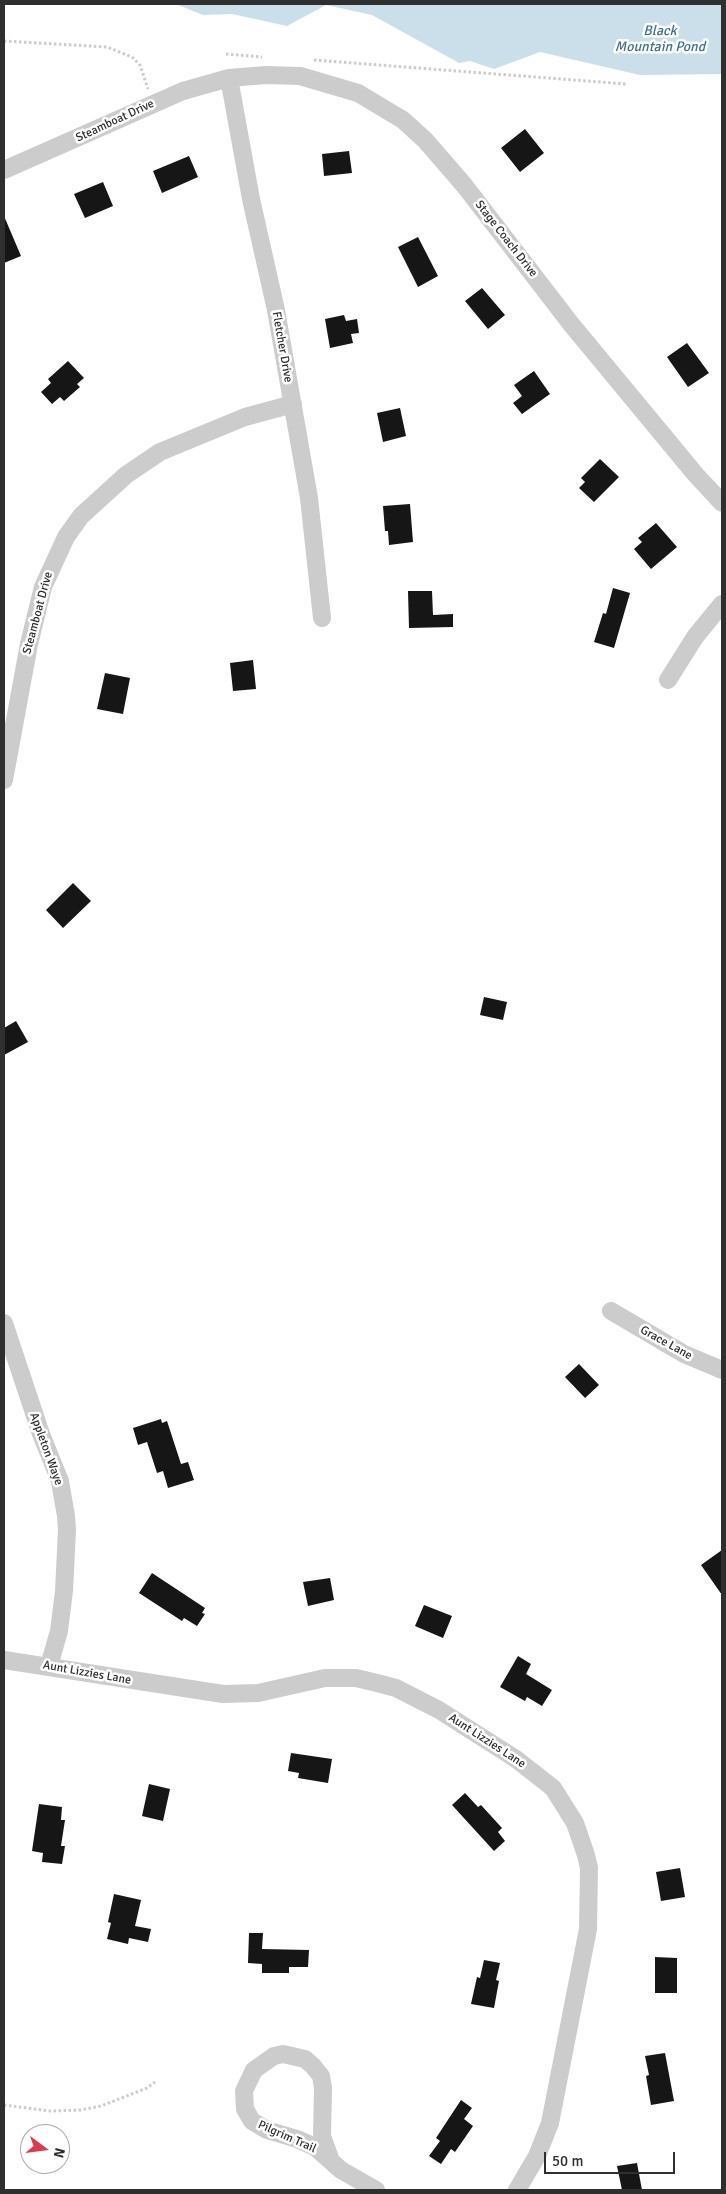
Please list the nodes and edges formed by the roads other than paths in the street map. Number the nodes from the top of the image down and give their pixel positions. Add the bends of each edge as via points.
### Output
1 (229, 78) junction
2 (4, 170) edge
3 (293, 404) junction
4 (722, 503) edge
5 (722, 604) edge
6 (322, 618) dead end
7 (668, 680) dead end
8 (4, 780) edge
9 (611, 1311) dead end
10 (4, 1323) edge
11 (722, 1370) edge
12 (4, 1660) edge
13 (49, 1666) junction
14 (331, 2162) junction
15 (376, 2190) edge
16 (517, 2190) edge

1 - 2 street, Steamboat Drive via 183,91
1 - 3 street, Fletcher Drive
1 - 4 street, Stage Coach Drive via 300,76 329,83 358,93 402,120 425,140 464,185 571,324
3 - 6 street, Fletcher Drive via 309,498
3 - 8 street, Steamboat Drive via 245,417 160,452 126,475 81,516 66,537 43,587
5 - 7 street via 695,637
9 - 11 street, Grace Lane via 684,1354
10 - 13 street, Appleton Waye via 40,1434 60,1481 66,1516 64,1591 59,1631
12 - 13 street, Aunt Lizzies Lane
13 - 16 street, Aunt Lizzies Lane via 223,1694 258,1693 324,1678 376,1682 396,1688 438,1710 516,1759 553,1788 575,1823 586,1855 589,1868 588,1929 550,2123 537,2156
14 - 14 street, Pilgrim Trail via 322,2136 321,2076 305,2059 283,2054 274,2056 254,2070 243,2100 245,2109 252,2121 267,2130 315,2147
14 - 15 street, Pilgrim Trail

